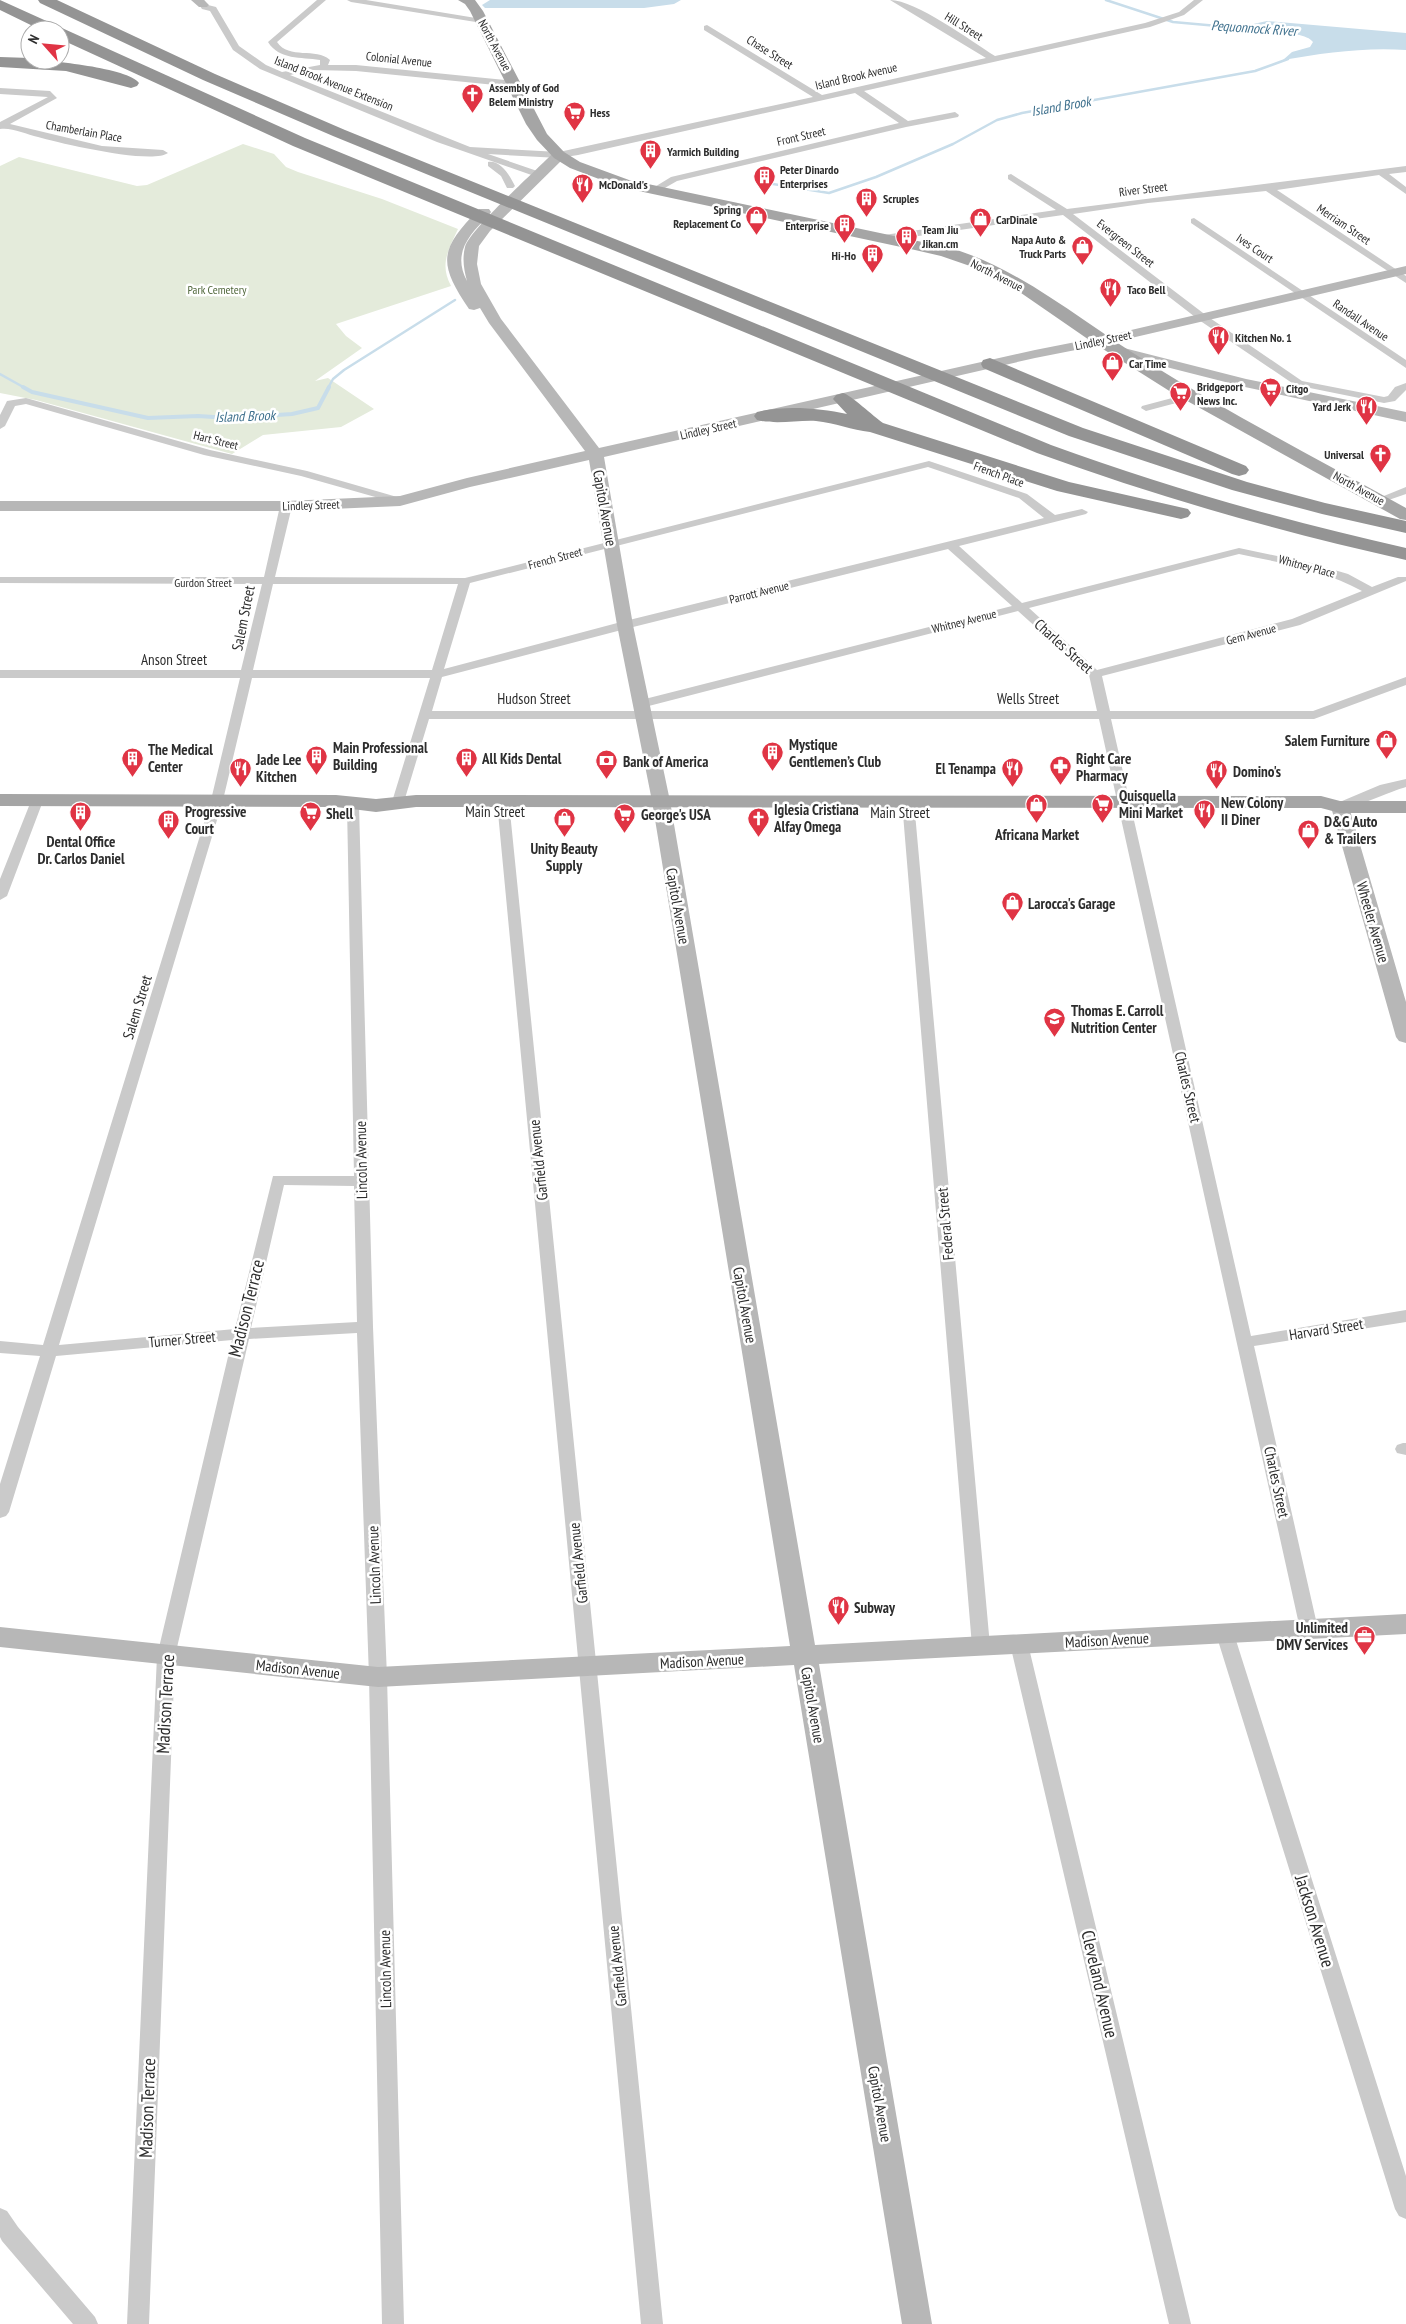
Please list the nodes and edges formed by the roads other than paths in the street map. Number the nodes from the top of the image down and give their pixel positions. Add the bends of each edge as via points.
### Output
1 (45, 0) edge
2 (55, 0) edge
3 (216, 0) edge
4 (322, 0) edge
5 (351, 0) edge
6 (894, 0) edge
7 (1199, 0) edge
8 (0, 4) edge
9 (203, 4) edge
10 (473, 6) edge
11 (33, 20) edge
12 (92, 22) junction
13 (707, 28) dead end
14 (70, 38) edge
15 (994, 59) junction
16 (0, 62) edge
17 (322, 67) junction
18 (280, 75) junction
19 (515, 84) junction
20 (855, 89) junction
21 (0, 91) edge
22 (819, 97) junction
23 (954, 115) dead end
24 (906, 124) junction
25 (1, 126) edge
26 (299, 142) junction
27 (468, 150) junction
28 (163, 153) dead end
29 (559, 155) junction
30 (1406, 169) edge
31 (524, 171) junction
32 (1380, 172) junction
33 (540, 176) junction
34 (1011, 177) dead end
35 (510, 186) junction
36 (1268, 188) junction
37 (656, 190) junction
38 (1406, 190) edge
39 (1065, 212) junction
40 (1194, 221) dead end
41 (884, 238) junction
42 (1402, 274) edge
43 (1302, 295) junction
44 (1203, 318) junction
45 (494, 320) junction
46 (1101, 341) junction
47 (1120, 351) junction
48 (990, 364) junction
49 (1406, 365) edge
50 (1204, 372) junction
51 (1406, 386) edge
52 (1184, 392) junction
53 (843, 399) junction
54 (1146, 408) dead end
55 (764, 416) junction
56 (1406, 417) edge
57 (0, 426) edge
58 (876, 427) junction
59 (596, 455) junction
60 (929, 464) joint
61 (1406, 490) edge
62 (1380, 500) junction
63 (400, 501) junction
64 (0, 506) edge
65 (286, 506) junction
66 (1082, 512) dead end
67 (1054, 520) junction
68 (1405, 523) edge
69 (611, 543) junction
70 (952, 546) junction
71 (1239, 551) joint
72 (1406, 554) edge
73 (1404, 570) edge
74 (0, 580) edge
75 (465, 581) junction
76 (266, 582) junction
77 (1371, 592) junction
78 (1020, 606) junction
79 (625, 625) junction
80 (0, 674) edge
81 (438, 674) junction
82 (1096, 674) junction
83 (247, 676) junction
84 (1406, 681) edge
85 (689, 691) junction
86 (642, 709) junction
87 (687, 713) junction
88 (426, 715) junction
89 (1104, 715) junction
90 (1406, 783) edge
91 (0, 800) edge
92 (353, 805) junction
93 (398, 805) junction
94 (35, 806) junction
95 (215, 806) junction
96 (662, 806) junction
97 (1124, 806) junction
98 (503, 807) junction
99 (908, 807) junction
100 (1340, 807) junction
101 (1406, 807) edge
102 (0, 811) edge
103 (0, 896) edge
104 (1406, 1037) edge
105 (361, 1181) junction
106 (1406, 1316) edge
107 (364, 1327) junction
108 (240, 1334) junction
109 (1246, 1342) junction
110 (0, 1348) edge
111 (50, 1350) junction
112 (0, 1512) edge
113 (1406, 1624) edge
114 (1309, 1629) junction
115 (1225, 1634) junction
116 (0, 1637) edge
117 (1020, 1644) junction
118 (981, 1646) junction
119 (804, 1655) junction
120 (166, 1656) junction
121 (588, 1666) junction
122 (378, 1677) junction
123 (1406, 2209) edge
124 (3, 2229) edge
125 (87, 2324) edge
126 (138, 2324) edge
127 (393, 2324) edge
128 (652, 2324) edge
129 (917, 2324) edge
130 (1180, 2324) edge

1 - 12 highway
2 - 12 highway
3 - 9 street, Island Brook Avenue Extension via 217,6
4 - 17 street via 272,43 285,52 322,58 326,60
5 - 10 street
6 - 15 street, Hill Street
7 - 15 street, Island Brook Avenue via 1191,9 1158,21
8 - 11 highway
9 - 18 street, Island Brook Avenue Extension via 242,53
10 - 19 main road, North Avenue
12 - 68 highway via 272,104 1076,432 1175,467 1284,498
13 - 22 street, Chase Street
14 - 26 highway
15 - 20 street, Island Brook Avenue
16 - 26 highway via 51,64 98,72
17 - 18 street, Colonial Avenue
17 - 19 street, Colonial Avenue
18 - 27 street, Island Brook Avenue Extension
19 - 29 main road, North Avenue via 533,124
20 - 22 street, Island Brook Avenue
20 - 24 street
21 - 25 street via 50,94 53,98
22 - 29 street, Island Brook Avenue
23 - 24 street, Front Street
24 - 37 street, Front Street via 674,179
25 - 28 street, Chamberlain Place via 69,143 148,154
26 - 72 highway via 1052,452 1147,486 1300,530
27 - 29 street, Island Brook Avenue Extension
27 - 31 street, Island Brook Avenue Extension
27 - 35 street, Island Brook Avenue Extension via 501,170
29 - 31 main road, Capitol Avenue
29 - 33 main road, Capitol Avenue
29 - 37 main road, North Avenue via 594,174
30 - 32 street, River Street
31 - 33 street, Island Brook Avenue Extension
31 - 35 main road, Capitol Avenue
32 - 36 street, River Street
32 - 38 street
33 - 45 main road, Capitol Avenue via 485,228 472,246 470,264 474,284
34 - 39 street, Evergreen Street
35 - 45 main road, Capitol Avenue via 461,234 452,256 458,282 478,312
36 - 39 street, River Street
36 - 42 street, Merriam Street
37 - 41 main road, North Avenue
39 - 41 street, River Street
39 - 44 street, Evergreen Street
40 - 43 street, Ives Court
41 - 46 main road, North Avenue via 946,252 1003,276
42 - 43 main road, Lindley Street
43 - 44 main road, Lindley Street
43 - 49 street, Randall Avenue
44 - 46 main road, Lindley Street
44 - 51 street, Evergreen Street via 1299,383 1384,400
45 - 59 main road, Capitol Avenue
46 - 47 main road, North Avenue
46 - 48 main road, Lindley Street
47 - 50 main road
47 - 52 main road, North Avenue
48 - 53 main road, Lindley Street
48 - 68 highway via 1263,480
50 - 52 main road via 1190,376
50 - 56 main road
52 - 54 street
52 - 62 main road, North Avenue
53 - 55 main road, Lindley Street
53 - 58 highway
55 - 58 highway via 824,415
55 - 59 main road, Lindley Street
57 - 63 street, Hart Street via 11,403 26,401 208,453 303,473
58 - 73 highway via 1083,492 1353,551
59 - 63 main road, Lindley Street
59 - 69 main road, Capitol Avenue
60 - 67 street, French Place via 1023,496
60 - 69 street, French Street
61 - 62 street
62 - 68 main road, North Avenue
63 - 65 main road, Lindley Street
64 - 65 main road, Lindley Street
65 - 76 street, Salem Street
66 - 67 street, Parrott Avenue
67 - 70 street, Parrott Avenue
69 - 75 street, French Street
69 - 79 main road, Capitol Avenue
70 - 78 street, Charles Street
70 - 79 street, Parrott Avenue
71 - 77 street, Whitney Place via 1344,576
71 - 78 street, Whitney Avenue
73 - 77 street, Gem Avenue
74 - 76 street, Gurdon Street
75 - 76 street, Gurdon Street
75 - 81 street
76 - 83 street, Salem Street
77 - 82 street, Gem Avenue via 1296,622
78 - 82 street, Charles Street
78 - 85 street, Whitney Avenue
79 - 81 street, Parrott Avenue
79 - 86 main road, Capitol Avenue
80 - 83 street, Anson Street
81 - 83 street, Anson Street
81 - 88 street
82 - 89 street, Charles Street
83 - 95 street, Salem Street
84 - 89 street, Wells Street via 1314,716
85 - 86 street, Whitney Avenue
85 - 87 street
86 - 87 street, Wells Street
86 - 88 street, Hudson Street
86 - 96 main road, Capitol Avenue
87 - 89 street, Wells Street
88 - 93 street
89 - 97 street, Charles Street
90 - 100 street
91 - 94 main road, Main Street
92 - 93 main road, Main Street
92 - 95 main road, Main Street via 337,812
92 - 105 street, Lincoln Avenue
93 - 98 main road, Main Street via 414,810
94 - 95 main road, Main Street
94 - 102 main road, Main Street
94 - 103 street
95 - 111 street, Salem Street
96 - 98 main road, Main Street
96 - 99 main road, Main Street
96 - 119 main road, Capitol Avenue
97 - 99 main road, Main Street
97 - 100 main road, Main Street via 1327,815
97 - 109 street, Charles Street
98 - 121 street, Garfield Avenue
99 - 118 street, Federal Street
100 - 101 main road, Main Street
100 - 104 main road, Wheeler Avenue
105 - 107 street, Lincoln Avenue
105 - 108 street, Madison Terrace via 278,1180
106 - 109 street, Harvard Street
107 - 108 street, Turner Street
107 - 122 street, Lincoln Avenue
108 - 111 street, Turner Street
108 - 120 street, Madison Terrace
109 - 114 street, Charles Street
110 - 111 street, Turner Street
111 - 112 street, Salem Street
113 - 114 main road, Madison Avenue
114 - 115 main road, Madison Avenue
115 - 117 main road, Madison Avenue
115 - 123 street, Jackson Avenue
116 - 120 main road, Madison Avenue
117 - 118 main road, Madison Avenue
117 - 130 street, Cleveland Avenue
118 - 119 main road, Madison Avenue
119 - 121 main road, Madison Avenue
119 - 129 main road, Capitol Avenue
120 - 122 main road, Madison Avenue
120 - 126 street, Madison Terrace
121 - 122 main road, Madison Avenue
121 - 128 street, Garfield Avenue
122 - 127 street, Lincoln Avenue
124 - 125 street

